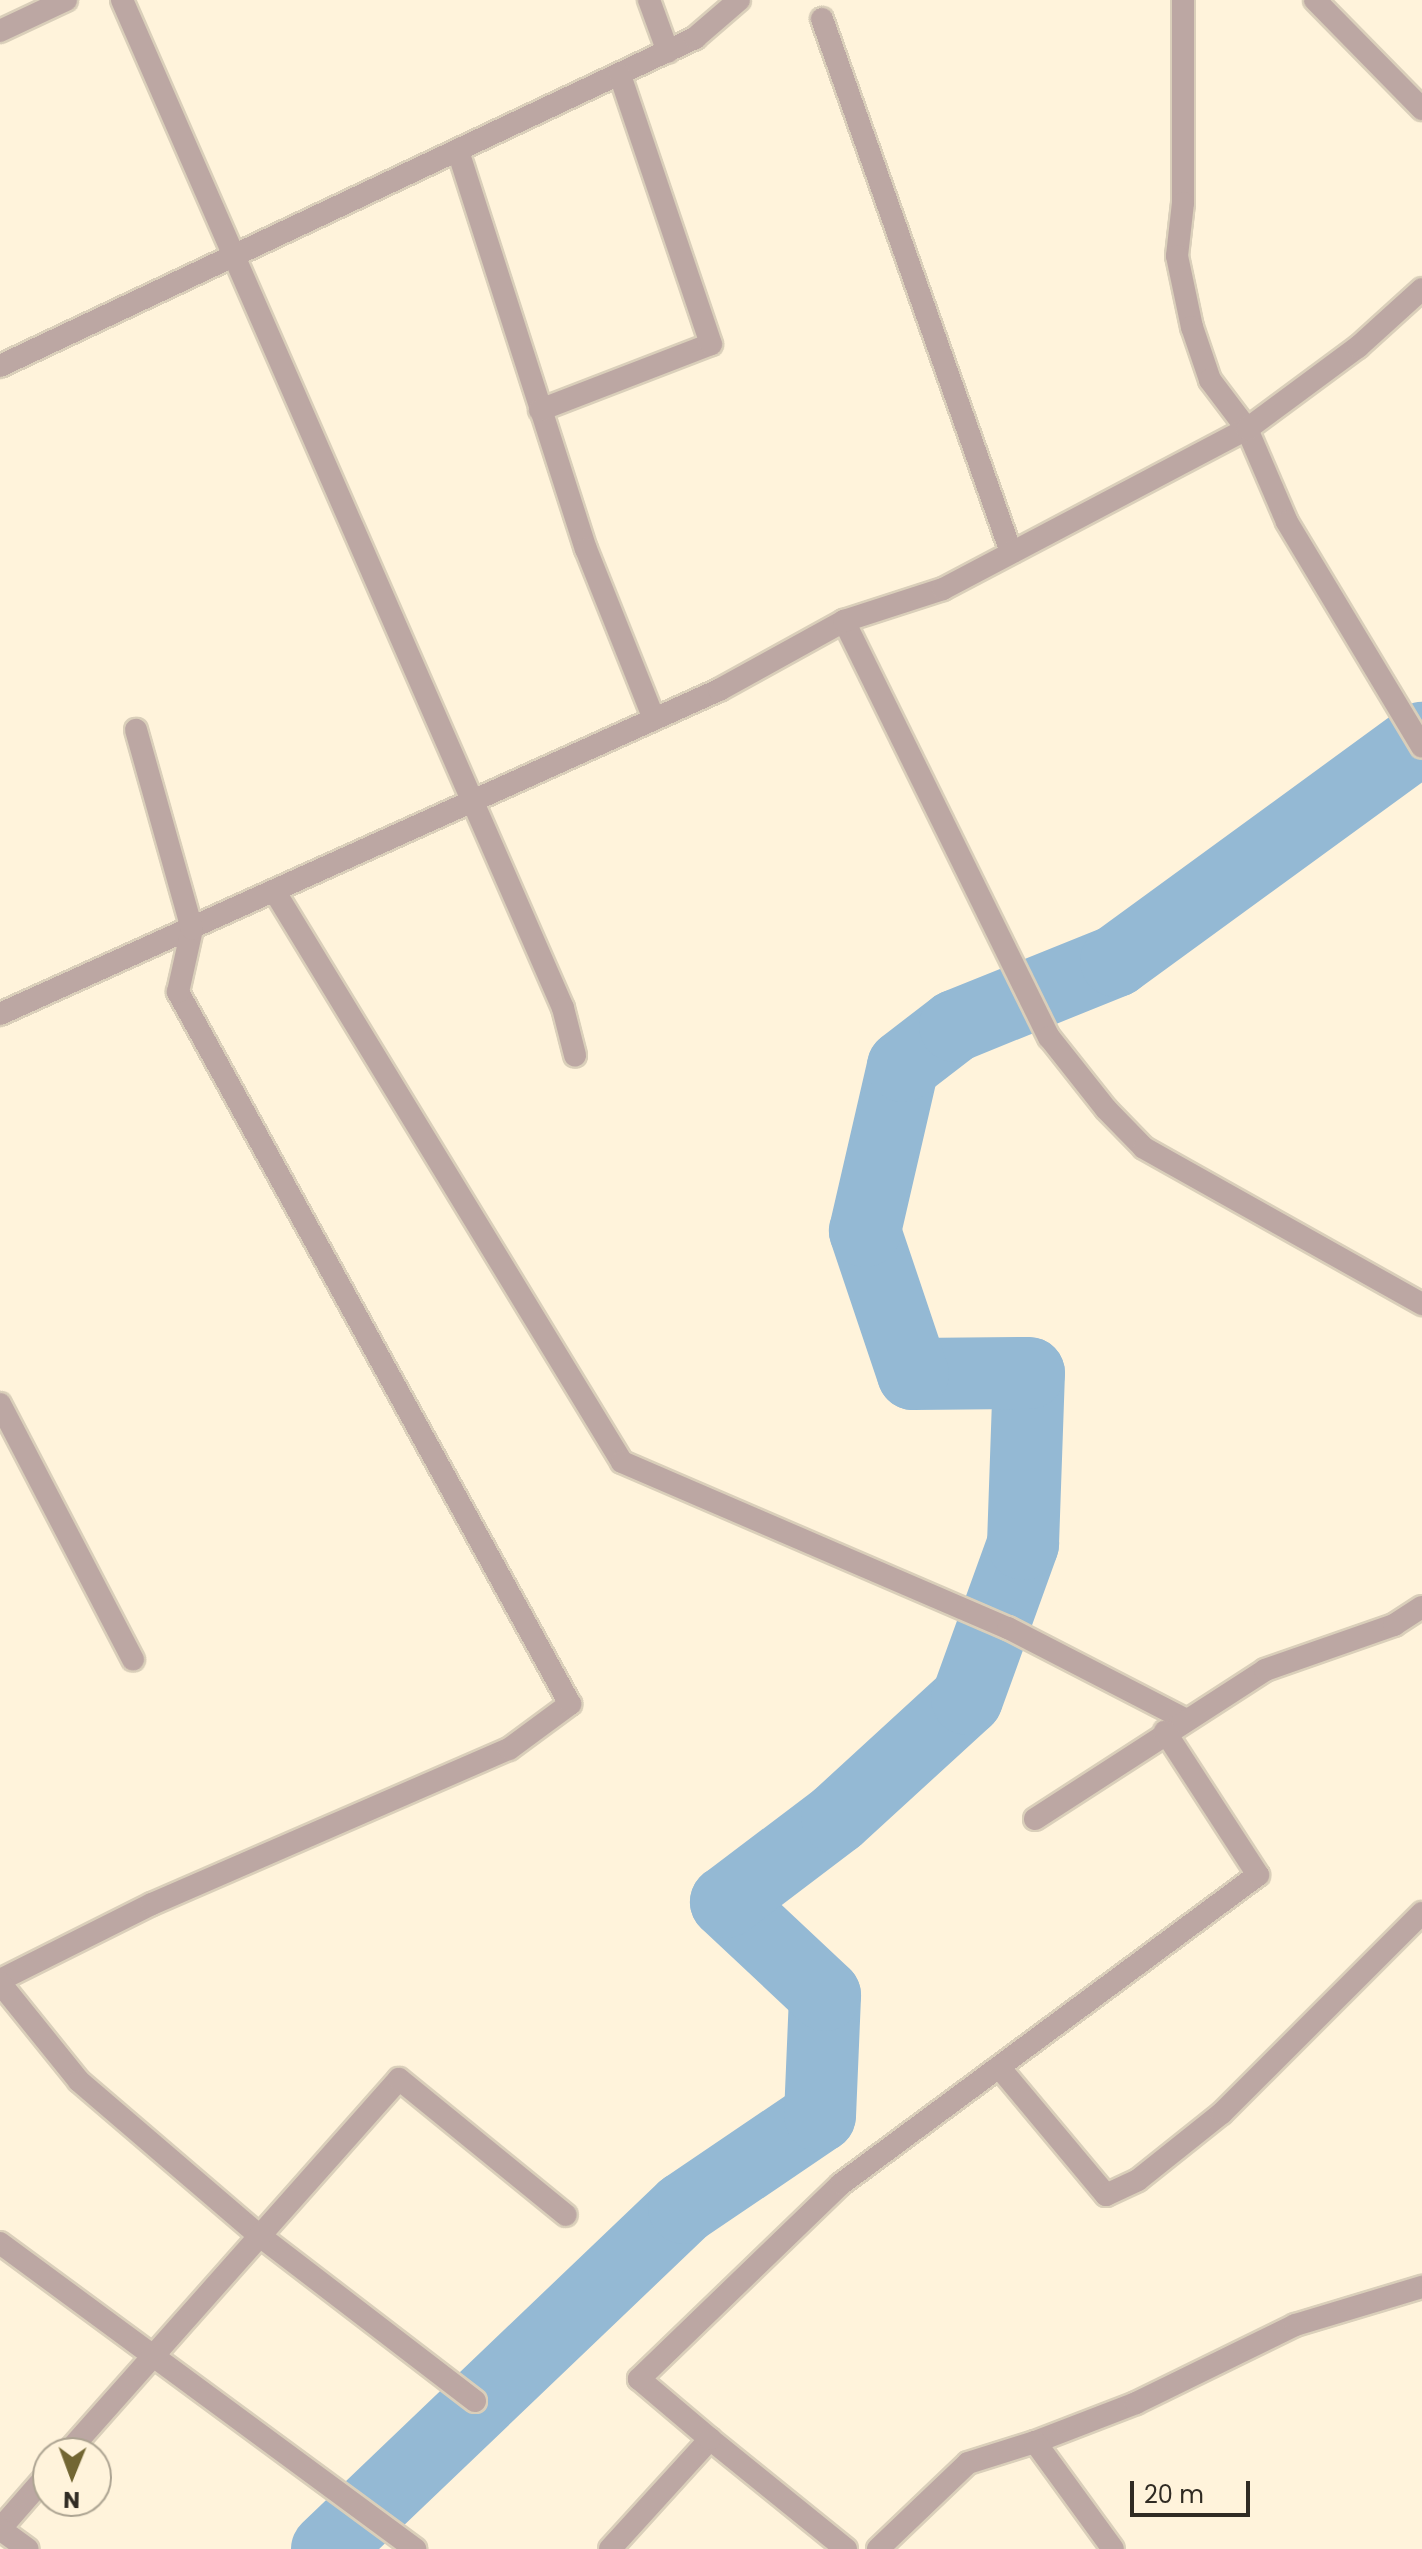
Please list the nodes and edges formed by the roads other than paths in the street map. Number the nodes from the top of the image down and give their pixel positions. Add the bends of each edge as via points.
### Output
1 (66, 0) edge
2 (122, 0) edge
3 (649, 0) edge
4 (739, 0) edge
5 (1183, 0) edge
6 (1315, 0) edge
7 (822, 19) dead end
8 (0, 31) edge
9 (668, 52) junction
10 (620, 75) junction
11 (1422, 109) edge
12 (459, 154) junction
13 (233, 257) junction
14 (1422, 289) edge
15 (0, 366) edge
16 (540, 410) junction
17 (1247, 429) junction
18 (1011, 552) junction
19 (844, 621) junction
20 (654, 719) junction
21 (136, 730) dead end
22 (1422, 747) edge
23 (471, 802) junction
24 (275, 892) junction
25 (192, 929) junction
26 (0, 1014) edge
27 (575, 1055) dead end
28 (1422, 1304) edge
29 (0, 1404) edge
30 (1422, 1607) edge
31 (133, 1660) dead end
32 (1184, 1719) junction
33 (1165, 1732) junction
34 (1035, 1819) dead end
35 (1422, 1913) edge
36 (0, 1981) edge
37 (999, 2067) junction
38 (566, 2215) dead end
39 (260, 2236) junction
40 (0, 2243) edge
41 (1422, 2287) edge
42 (150, 2359) junction
43 (475, 2401) dead end
44 (81, 2437) edge
45 (710, 2439) junction
46 (1035, 2442) junction
47 (32, 2492) edge
48 (0, 2529) edge
49 (28, 2549) edge
50 (415, 2549) edge
51 (610, 2549) edge
52 (846, 2549) edge
53 (878, 2549) edge
54 (1113, 2549) edge

1 - 8 street
2 - 13 street
3 - 9 street
4 - 9 street via 695,38
5 - 17 street via 1183,203 1177,256 1210,380
6 - 11 street
7 - 18 street
9 - 10 street
10 - 12 street
10 - 16 street via 711,344
12 - 13 street
12 - 16 street
13 - 15 street
13 - 23 street
14 - 17 street via 1358,347
16 - 20 street
17 - 18 street
17 - 22 street via 1287,522
18 - 19 street via 943,589
19 - 20 street
19 - 28 street via 1049,1037 1106,1109 1144,1148
20 - 23 street
21 - 25 street
23 - 24 street
23 - 27 street via 563,1008
24 - 25 street
24 - 32 street via 622,1462 1008,1628
25 - 26 street
25 - 36 street via 178,992 570,1704 509,1749 152,1904
29 - 31 street
30 - 32 street via 1394,1625 1265,1670
32 - 33 street
33 - 34 street
33 - 37 street via 1258,1875
35 - 37 street via 1222,2113 1151,2171 1106,2195
36 - 39 street via 79,2081
37 - 45 street via 841,2184 639,2379
38 - 39 street via 399,2079
39 - 42 street
39 - 43 street
40 - 42 street
41 - 46 street via 1295,2325 1136,2403
42 - 44 street
42 - 50 street
45 - 51 street
45 - 52 street
46 - 53 street via 968,2463
46 - 54 street
47 - 48 street
48 - 49 street

